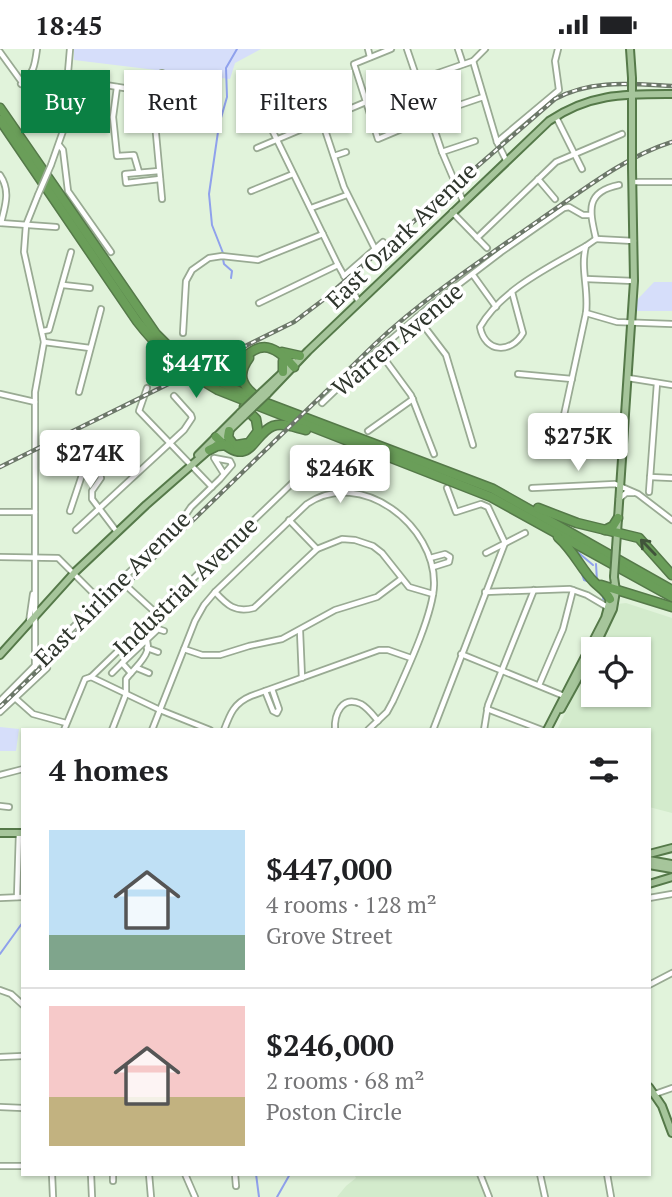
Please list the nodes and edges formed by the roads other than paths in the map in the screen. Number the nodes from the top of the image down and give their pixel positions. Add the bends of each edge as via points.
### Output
1 (37, 49) edge
2 (70, 49) edge
3 (368, 49) edge
4 (390, 49) edge
5 (407, 49) edge
6 (457, 49) edge
7 (485, 49) edge
8 (558, 49) edge
9 (630, 49) edge
10 (0, 52) edge
11 (370, 57) junction
12 (473, 61) junction
13 (463, 64) junction
14 (34, 70) edge
15 (69, 70) edge
16 (414, 70) edge
17 (446, 70) edge
18 (21, 84) edge
19 (110, 86) edge
20 (117, 87) junction
21 (124, 88) edge
22 (632, 92) junction
23 (672, 94) edge
24 (483, 97) junction
25 (366, 102) joint
26 (461, 104) edge
27 (0, 108) edge
28 (352, 108) edge
29 (556, 116) junction
30 (0, 120) edge
31 (61, 133) edge
32 (156, 133) edge
33 (273, 133) edge
34 (291, 133) edge
35 (326, 133) edge
36 (375, 133) edge
37 (391, 133) edge
38 (436, 133) edge
39 (622, 134) dead end
40 (276, 139) junction
41 (475, 141) dead end
42 (497, 142) junction
43 (59, 145) junction
44 (257, 148) dead end
45 (346, 152) dead end
46 (443, 152) junction
47 (573, 155) junction
48 (334, 156) junction
49 (506, 160) junction
50 (582, 169) dead end
51 (159, 171) junction
52 (139, 172) junction
53 (293, 174) junction
54 (0, 176) edge
55 (160, 179) junction
56 (538, 179) junction
57 (633, 182) junction
58 (672, 182) edge
59 (619, 185) dead end
60 (251, 191) dead end
61 (347, 195) junction
62 (162, 199) dead end
63 (555, 199) dead end
64 (463, 201) junction
65 (311, 208) junction
66 (452, 212) junction
67 (590, 215) junction
68 (1, 223) edge
69 (26, 225) junction
70 (56, 227) dead end
71 (323, 234) junction
72 (477, 238) junction
73 (596, 239) junction
74 (634, 241) junction
75 (383, 242) dead end
76 (586, 246) junction
77 (487, 248) dead end
78 (375, 249) junction
79 (71, 252) dead end
80 (111, 252) dead end
81 (574, 253) junction
82 (338, 265) junction
83 (583, 266) junction
84 (473, 275) junction
85 (344, 276) junction
86 (586, 279) junction
87 (634, 281) junction
88 (63, 285) junction
89 (90, 288) dead end
90 (512, 292) junction
91 (359, 302) junction
92 (259, 303) dead end
93 (496, 307) junction
94 (101, 309) dead end
95 (586, 313) junction
96 (417, 317) junction
97 (632, 324) junction
98 (672, 324) edge
99 (43, 331) junction
100 (183, 333) dead end
101 (44, 342) junction
102 (167, 346) junction
103 (90, 348) junction
104 (274, 348) junction
105 (378, 350) junction
106 (308, 351) junction
107 (300, 356) junction
108 (289, 367) junction
109 (518, 374) dead end
110 (628, 378) junction
111 (572, 379) junction
112 (657, 383) junction
113 (672, 385) edge
114 (147, 388) dead end
115 (218, 390) junction
116 (79, 393) dead end
117 (0, 394) edge
118 (174, 396) dead end
119 (265, 397) junction
120 (412, 399) junction
121 (36, 402) junction
122 (322, 403) dead end
123 (242, 415) junction
124 (229, 431) joint
125 (368, 431) dead end
126 (223, 440) junction
127 (95, 441) dead end
128 (624, 441) junction
129 (170, 443) junction
130 (473, 445) dead end
131 (359, 446) junction
132 (209, 450) joint
133 (434, 454) dead end
134 (95, 457) junction
135 (191, 464) junction
136 (310, 466) dead end
137 (224, 474) dead end
138 (650, 477) junction
139 (672, 478) edge
140 (620, 485) junction
141 (212, 487) junction
142 (447, 488) dead end
143 (532, 488) dead end
144 (494, 489) junction
145 (346, 491) junction
146 (337, 492) junction
147 (649, 492) dead end
148 (638, 494) junction
149 (619, 499) junction
150 (99, 510) junction
151 (71, 511) dead end
152 (0, 512) edge
153 (36, 512) junction
154 (618, 519) junction
155 (289, 520) junction
156 (672, 520) edge
157 (543, 524) junction
158 (76, 530) dead end
159 (604, 530) junction
160 (117, 531) junction
161 (525, 533) dead end
162 (617, 533) junction
163 (505, 543) junction
164 (317, 549) junction
165 (486, 553) dead end
166 (0, 557) edge
167 (35, 557) junction
168 (430, 558) junction
169 (432, 567) junction
170 (75, 572) junction
171 (672, 575) edge
172 (401, 579) junction
173 (121, 581) junction
174 (534, 590) junction
175 (573, 590) junction
176 (672, 590) edge
177 (485, 591) junction
178 (612, 591) junction
179 (215, 592) junction
180 (433, 594) junction
181 (33, 597) junction
182 (672, 597) edge
183 (48, 600) junction
184 (100, 600) junction
185 (672, 607) edge
186 (156, 613) junction
187 (35, 614) junction
188 (29, 622) junction
189 (140, 629) junction
190 (164, 631) dead end
191 (300, 631) junction
192 (600, 637) edge
193 (148, 638) junction
194 (147, 648) junction
195 (184, 649) junction
196 (158, 652) dead end
197 (461, 654) junction
198 (36, 655) junction
199 (0, 656) edge
200 (45, 656) junction
201 (411, 658) junction
202 (122, 663) junction
203 (35, 667) junction
204 (47, 668) dead end
205 (137, 668) junction
206 (502, 670) junction
207 (581, 672) edge
208 (112, 673) dead end
209 (131, 673) junction
210 (149, 673) dead end
211 (90, 677) junction
212 (302, 678) junction
213 (540, 685) junction
214 (272, 689) junction
215 (265, 691) junction
216 (126, 694) junction
217 (564, 696) junction
218 (15, 698) junction
219 (1, 699) edge
220 (487, 709) junction
221 (159, 710) junction
222 (0, 712) edge
223 (378, 721) junction
224 (66, 723) junction
225 (65, 728) edge
226 (113, 728) edge
227 (153, 728) edge
228 (206, 728) edge
229 (225, 728) edge
230 (335, 728) edge
231 (370, 728) edge
232 (434, 728) edge
233 (484, 728) edge
234 (541, 728) edge
235 (548, 728) edge
236 (548, 728) edge
237 (21, 770) edge
238 (0, 775) edge
239 (0, 806) edge
240 (9, 807) dead end
241 (0, 833) edge
242 (21, 833) edge
243 (672, 848) edge
244 (651, 853) edge
245 (651, 863) edge
246 (672, 867) edge
247 (672, 877) edge
248 (651, 883) edge
249 (672, 894) edge
250 (20, 897) edge
251 (0, 898) edge
252 (651, 898) edge
253 (672, 973) edge
254 (651, 984) edge
255 (0, 990) edge
256 (21, 1003) edge
257 (21, 1056) edge
258 (0, 1057) edge
259 (672, 1088) edge
260 (651, 1089) edge
261 (655, 1094) junction
262 (0, 1107) edge
263 (21, 1108) edge
264 (672, 1133) edge
265 (0, 1166) edge
266 (21, 1166) edge
267 (52, 1176) edge
268 (91, 1176) edge
269 (113, 1176) edge
270 (149, 1176) edge
271 (186, 1176) edge
272 (235, 1176) edge
273 (481, 1176) edge
274 (540, 1176) edge
275 (607, 1176) edge
276 (113, 1181) dead end
277 (236, 1186) dead end
278 (53, 1197) edge
279 (92, 1197) edge
280 (151, 1197) edge
281 (195, 1197) edge
282 (489, 1197) edge
283 (545, 1197) edge
284 (611, 1197) edge

1 - 14 street
2 - 15 street
3 - 11 street
4 - 11 street
5 - 16 street
6 - 13 street
7 - 12 street
8 - 42 street via 559,90
9 - 22 main road, bridge
10 - 18 street
11 - 25 street via 354,64
12 - 13 street
12 - 24 street
13 - 17 street
19 - 20 street
20 - 21 street
20 - 52 street via 113,117 117,156 134,155
22 - 23 main road, East Ozark Avenue
22 - 29 main road, East Ozark Avenue via 594,98
22 - 57 main road, bridge
24 - 26 street
24 - 42 street
25 - 28 street
27 - 102 highway
29 - 47 street
29 - 49 main road, East Ozark Avenue
30 - 115 highway via 146,332 186,370
31 - 43 street
32 - 51 street
33 - 40 street
34 - 40 street
35 - 48 street
36 - 37 street via 377,139
38 - 46 street
39 - 47 street
40 - 44 street
40 - 53 street
41 - 46 street
42 - 49 street
43 - 69 street, bridge
43 - 80 street via 68,191
45 - 48 street
46 - 64 street
47 - 50 street
47 - 56 street via 556,162
48 - 61 street
49 - 64 main road, East Ozark Avenue
51 - 52 street
51 - 55 street
52 - 55 street via 125,174 126,183
53 - 60 street
53 - 65 street
54 - 68 street via 7,195
55 - 62 street
56 - 63 street
56 - 72 street
57 - 58 street
57 - 74 main road
59 - 67 street via 598,195
61 - 65 street
61 - 78 street
64 - 66 main road, East Ozark Avenue
65 - 71 street
66 - 72 street
66 - 91 main road, East Ozark Avenue
67 - 73 street
67 - 84 street, Warren Avenue via 564,208
68 - 69 street
69 - 70 street
69 - 99 street via 25,265
71 - 82 street
71 - 100 street via 258,260 215,257 200,263 186,281
72 - 77 street
73 - 74 street
73 - 76 street
74 - 87 main road
75 - 78 street
76 - 81 street
76 - 83 street
78 - 85 street
79 - 88 street
81 - 83 street
81 - 90 street
82 - 85 street
82 - 92 street
83 - 86 street
84 - 93 street
84 - 96 street, Warren Avenue
85 - 91 street
86 - 87 street
86 - 95 street
87 - 97 main road
88 - 89 street
88 - 99 street via 49,330
90 - 93 street
90 - 93 street via 523,333 503,349 488,344 480,331
91 - 106 main road, East Ozark Avenue
94 - 103 street
95 - 97 street
95 - 111 street
96 - 105 street, Warren Avenue
96 - 130 street via 446,355
97 - 98 street
97 - 110 main road
99 - 101 street
101 - 103 street
101 - 121 street
102 - 104 highway via 204,369 221,371 258,348
102 - 119 highway via 214,381
103 - 116 street
104 - 107 highway
104 - 108 highway
105 - 120 street
105 - 122 street, Warren Avenue
106 - 107 main road, East Ozark Avenue
106 - 108 main road, East Ozark Avenue
107 - 108 main road, East Ozark Avenue
108 - 119 main road, East Ozark Avenue
108 - 119 highway via 272,352 260,351 250,358 243,367 245,387
109 - 111 street
110 - 112 street
110 - 128 main road
111 - 128 street via 561,429
112 - 113 street
112 - 138 street
114 - 129 street via 139,411
115 - 126 highway via 250,411 257,423 251,441 241,445
115 - 131 highway
117 - 121 street
118 - 129 street via 192,418
119 - 123 main road, East Ozark Avenue, bridge
119 - 144 highway
120 - 125 street
120 - 133 street
121 - 153 street
123 - 124 main road, East Ozark Avenue
123 - 126 main road, East Ozark Avenue
124 - 126 highway
126 - 131 highway via 240,451 251,449 268,429 281,424
126 - 132 highway
126 - 135 main road, East Ozark Avenue
127 - 134 street
128 - 140 main road
129 - 135 street
129 - 150 street
131 - 157 highway via 481,492
132 - 135 main road, East Ozark Avenue
134 - 150 street via 101,478 92,495
134 - 151 street via 84,468
135 - 141 street
135 - 160 main road, East Ozark Avenue
136 - 186 street, Industrial Avenue
137 - 141 street, East Airline Avenue
138 - 139 street
138 - 147 street
140 - 143 street
140 - 148 street
140 - 149 main road
141 - 173 street, East Airline Avenue
142 - 163 street via 457,512 481,504 490,509
144 - 159 highway via 556,516
144 - 176 highway
145 - 146 street
145 - 146 street via 342,471 336,475
145 - 168 street via 387,506 418,535
146 - 155 street via 310,501
148 - 149 street via 626,493
148 - 156 street
149 - 154 main road
150 - 158 street
150 - 160 street
152 - 153 street
153 - 167 street
154 - 159 highway
154 - 162 main road
155 - 164 street
155 - 179 street
157 - 178 highway via 569,547 592,579
157 - 182 highway
159 - 162 highway
160 - 170 main road, East Ozark Avenue
161 - 163 street
171 -> 162 highway via 643,541
162 - 178 main road, bridge
163 - 165 street
163 - 177 street
164 - 172 street via 342,539 365,543 382,553
164 - 179 street via 254,608 234,608
166 - 167 street
167 - 170 street via 58,558
167 - 181 street
168 - 169 street
168 - 169 street via 447,554 450,558
169 - 180 street
170 - 183 main road, East Ozark Avenue
170 - 184 street
172 - 180 street via 414,590
172 - 191 street via 377,597 335,610
173 - 184 street, East Airline Avenue
173 - 186 street
174 - 175 street
174 - 177 street
174 - 206 street
175 - 178 street via 587,595
175 - 213 street
177 - 197 street
178 - 185 highway
178 - 192 main road via 611,615
178 - 217 main road
179 - 195 street via 199,614
180 - 201 street
181 - 183 street
181 - 187 street
181 - 188 street
183 - 187 main road, East Ozark Avenue
184 - 200 street, East Airline Avenue
186 - 189 street, Industrial Avenue
187 - 188 main road, East Ozark Avenue
187 - 198 street
188 - 199 main road, East Ozark Avenue
189 - 193 street
189 - 211 street, Industrial Avenue
190 - 193 street via 158,629
191 - 195 street via 219,655
191 - 212 street
193 - 194 street
193 - 202 street
194 - 196 street
194 - 205 street
195 - 221 street
197 - 206 street
197 - 232 street
198 - 200 street
198 - 203 street
200 - 203 street, East Airline Avenue
201 - 212 street via 379,650
201 - 223 street via 391,707
202 - 208 street
202 - 209 street
203 - 219 street, East Airline Avenue
204 - 218 street, East Airline Avenue
205 - 209 street
205 - 210 street
206 - 213 street
206 - 220 street
207 - 235 main road
209 - 216 street
211 - 216 street
211 - 224 street, Industrial Avenue via 83,681
212 - 214 street
213 - 217 street
214 - 215 street
214 - 215 street via 277,713
215 - 229 street via 237,704
216 - 221 street
216 - 226 street
217 - 236 main road
218 - 222 street, East Airline Avenue
218 - 224 street via 33,714
220 - 233 street
220 - 234 street
221 - 227 street
221 - 228 street
223 - 230 street via 362,705 350,703 335,714
223 - 231 street
224 - 225 street, Industrial Avenue
237 - 238 street
239 - 240 street
241 - 242 main road
242 - 250 street
243 - 244 main road
245 - 246 main road
247 - 248 main road
249 - 252 street
250 - 251 street
253 - 254 street
255 - 256 street
257 - 258 street
259 - 261 street
260 - 261 main road
261 - 264 main road
262 - 263 street
265 - 266 street
267 - 278 street
268 - 279 street
269 - 276 street
270 - 280 street
271 - 281 street
272 - 277 street
273 - 282 street
274 - 283 street
275 - 284 street

